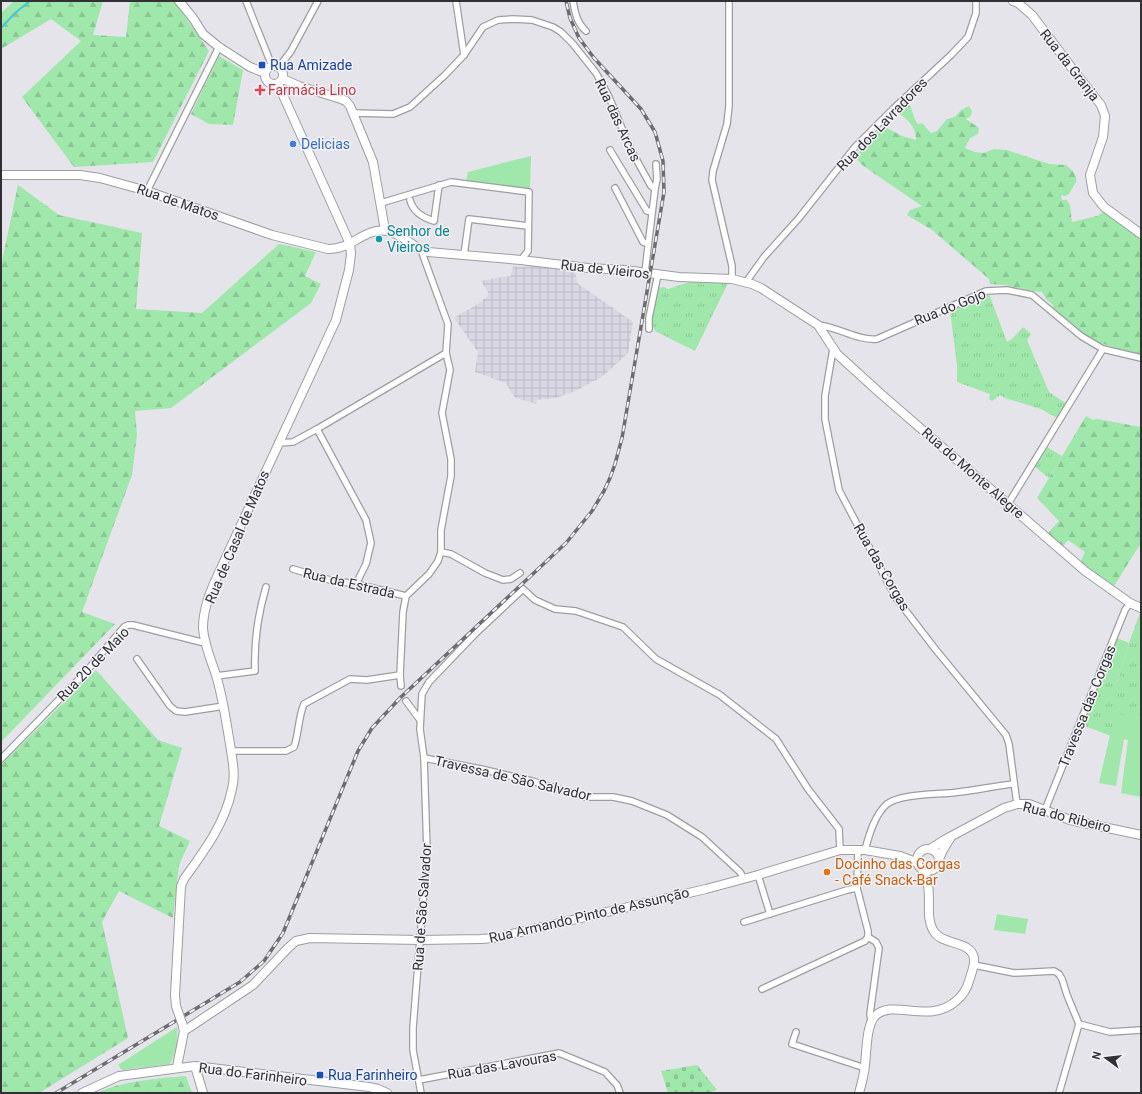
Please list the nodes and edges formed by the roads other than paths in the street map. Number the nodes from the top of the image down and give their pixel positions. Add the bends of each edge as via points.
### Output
1 (179, 1) edge
2 (246, 1) edge
3 (318, 1) edge
4 (456, 1) edge
5 (573, 1) edge
6 (729, 1) edge
7 (976, 1) edge
8 (1013, 1) edge
9 (586, 31) dead end
10 (218, 47) junction
11 (464, 55) junction
12 (276, 66) junction
13 (265, 73) junction
14 (280, 82) junction
15 (353, 113) junction
16 (610, 150) dead end
17 (656, 164) dead end
18 (1, 175) edge
19 (439, 185) junction
20 (615, 188) dead end
21 (656, 189) junction
22 (147, 191) junction
23 (410, 200) dead end
24 (381, 203) junction
25 (652, 212) junction
26 (528, 226) junction
27 (385, 230) junction
28 (1141, 234) edge
29 (350, 244) junction
30 (648, 244) junction
31 (420, 250) junction
32 (464, 255) junction
33 (521, 260) junction
34 (645, 272) junction
35 (658, 274) junction
36 (732, 279) junction
37 (746, 282) junction
38 (818, 324) junction
39 (649, 330) dead end
40 (833, 349) junction
41 (1103, 349) junction
42 (446, 353) junction
43 (1141, 358) edge
44 (317, 429) junction
45 (278, 443) junction
46 (1008, 504) junction
47 (440, 552) junction
48 (293, 569) dead end
49 (520, 573) dead end
50 (356, 584) junction
51 (266, 587) dead end
52 (406, 596) junction
53 (1130, 603) junction
54 (1141, 608) edge
55 (205, 642) junction
56 (137, 659) dead end
57 (400, 675) junction
58 (216, 676) junction
59 (401, 686) dead end
60 (406, 701) dead end
61 (224, 706) junction
62 (420, 720) junction
63 (231, 751) junction
64 (424, 758) junction
65 (1, 759) edge
66 (1013, 784) junction
67 (1016, 804) junction
68 (1045, 810) junction
69 (1141, 835) edge
70 (952, 837) junction
71 (930, 849) junction
72 (840, 850) junction
73 (861, 850) junction
74 (920, 853) junction
75 (900, 856) junction
76 (939, 859) junction
77 (920, 866) junction
78 (936, 868) junction
79 (758, 876) junction
80 (744, 879) junction
81 (928, 885) junction
82 (857, 888) junction
83 (770, 914) junction
84 (744, 922) dead end
85 (868, 937) junction
86 (420, 940) junction
87 (974, 965) junction
88 (762, 989) dead end
89 (871, 1022) junction
90 (1079, 1024) junction
91 (184, 1029) junction
92 (1141, 1030) edge
93 (796, 1032) dead end
94 (195, 1066) junction
95 (177, 1068) junction
96 (865, 1068) junction
97 (419, 1080) junction
98 (82, 1093) edge
99 (203, 1093) edge
100 (387, 1093) edge
101 (421, 1093) edge
102 (620, 1093) edge
103 (859, 1093) edge
104 (1059, 1093) edge

1 - 10 street via 203,34
2 - 12 street
3 - 12 street via 291,51
4 - 11 street
5 - 9 street via 580,26
6 - 36 street via 730,106 712,180 732,266
7 - 37 street, Rua dos Lavradores via 976,13 968,37 855,147
8 - 28 street, Rua da Granja via 1032,15 1102,105 1105,116 1103,137 1090,175 1093,193 1104,207
10 - 13 street via 250,67
10 - 22 street
11 - 15 street, Rua das Arcas via 410,107 393,114
11 - 21 street, Rua das Arcas via 483,27 498,20 532,20 561,32 596,74 609,96 631,150 651,186
12 - 13 street via 268,68
12 - 14 street via 283,71
13 - 14 street via 269,83
14 - 15 street via 346,101
14 - 29 street
15 - 24 street via 374,162
16 - 25 street via 647,211
17 - 21 street
18 - 22 street, Rua de Matos via 80,175
19 - 23 street via 434,222 424,218
19 - 24 street
19 - 26 street via 451,182 528,192
20 - 30 street via 643,242
21 - 25 street
22 - 29 street, Rua de Matos via 286,239 328,249
24 - 27 street
25 - 30 street
26 - 32 street via 469,218
26 - 33 street via 528,251
27 - 29 street via 367,233
27 - 31 street, Rua de Vieiros via 405,239
29 - 45 street, Rua de Casal de Matos via 349,270 336,320
30 - 34 street
31 - 32 street, Rua de Vieiros
31 - 42 street via 448,324
32 - 33 street, Rua de Vieiros
33 - 34 street, Rua de Vieiros
34 - 35 street, Rua de Vieiros
35 - 36 street, Rua de Vieiros
35 - 39 street
36 - 37 street, Rua de Vieiros
37 - 38 street, Rua de Vieiros via 761,288
38 - 40 street, Rua do Monte Alegre
38 - 41 street, Rua do Gojo via 866,339 877,339 986,290 1007,290 1025,293 1038,299 1081,336
40 - 46 street, Rua do Monte Alegre
40 - 66 street, Rua das Corgas via 825,396 825,419 839,490 896,598 1002,728 1009,744
41 - 43 street, Rua do Gojo
41 - 46 street
42 - 44 street
42 - 47 street via 450,370 442,413 451,460 451,476 441,530
44 - 45 street via 293,442
44 - 50 street via 366,520 371,543 366,564
45 - 55 street, Rua de Casal de Matos via 211,590 203,628
46 - 53 street, Rua do Monte Alegre via 1085,571
47 - 49 street via 451,554 485,574 503,580 511,579
47 - 52 street via 438,561 429,574
48 - 50 street, Rua da Estrada via 330,580
50 - 52 street, Rua da Estrada
51 - 58 street via 260,608 254,655 256,671
52 - 57 street
53 - 54 street, Rua do Monte Alegre
53 - 68 street, Travessa das Corgas
55 - 58 street, Rua de Casal de Matos
55 - 65 street, Rua 20 de Maio via 128,625
56 - 61 street via 176,711
57 - 59 street
57 - 63 street via 367,680 350,679 304,704 300,712 294,747 286,751
58 - 61 street, Rua de Casal de Matos
60 - 62 street
61 - 63 street, Rua de Casal de Matos
62 - 64 street, Rua de São Salvador
62 - 72 street, Rua de São Salvador via 422,694 429,682 523,589 535,600 555,609 576,611 623,628 656,659 720,695 776,739 808,789 839,829
63 - 91 street, Rua de Casal de Matos, bridge via 233,787 227,810 213,838 181,886 175,996
64 - 80 street, Travessa de São Salvador via 532,781 584,796 632,801 668,816 702,837 740,872
64 - 86 street, Rua de São Salvador via 427,851
66 - 67 street, Rua das Corgas
66 - 73 street via 900,797 880,811
67 - 68 street, Rua do Ribeiro via 1029,804
67 - 70 street, Rua do Ribeiro
68 - 69 street, Rua do Ribeiro via 1070,820
70 - 71 street, Rua do Ribeiro
70 - 76 street, Rua do Ribeiro
71 - 74 street
71 - 76 street via 936,852
72 - 73 street, Rua Armando Pinto de Assunção
72 - 79 street, Rua Armando Pinto de Assunção
73 - 75 street, Rua Armando Pinto de Assunção
73 - 82 street
74 - 75 street, Rua Armando Pinto de Assunção
74 - 77 street
75 - 77 street, Rua Armando Pinto de Assunção
76 - 78 street
77 - 78 street via 929,871
77 - 81 street
78 - 81 street
79 - 80 street, Rua Armando Pinto de Assunção
79 - 83 street
80 - 86 street, Rua Armando Pinto de Assunção via 502,937
81 - 87 street via 930,924 935,933 942,940 972,952
82 - 83 street
82 - 85 street
83 - 84 street
85 - 88 street via 865,941
85 - 89 street via 876,942 879,948
86 - 91 street, Rua Armando Pinto de Assunção via 310,938 296,941 253,985
86 - 97 street, Rua de São Salvador via 413,1028 413,1050
87 - 89 street via 963,993 946,1008 936,1012 888,1010 875,1016
87 - 90 street via 1014,973 1059,974
89 - 96 street
90 - 92 street via 1110,1032
90 - 104 street
91 - 95 street
93 - 96 street via 792,1044
94 - 95 street, Rua do Farinheiro
94 - 99 street
94 - 100 street, Rua do Farinheiro via 368,1087
95 - 98 street, Rua do Farinheiro via 118,1077
96 - 103 street
97 - 101 street, Rua de São Salvador
97 - 102 street, Rua das Lavouras via 559,1053 605,1072 617,1085

